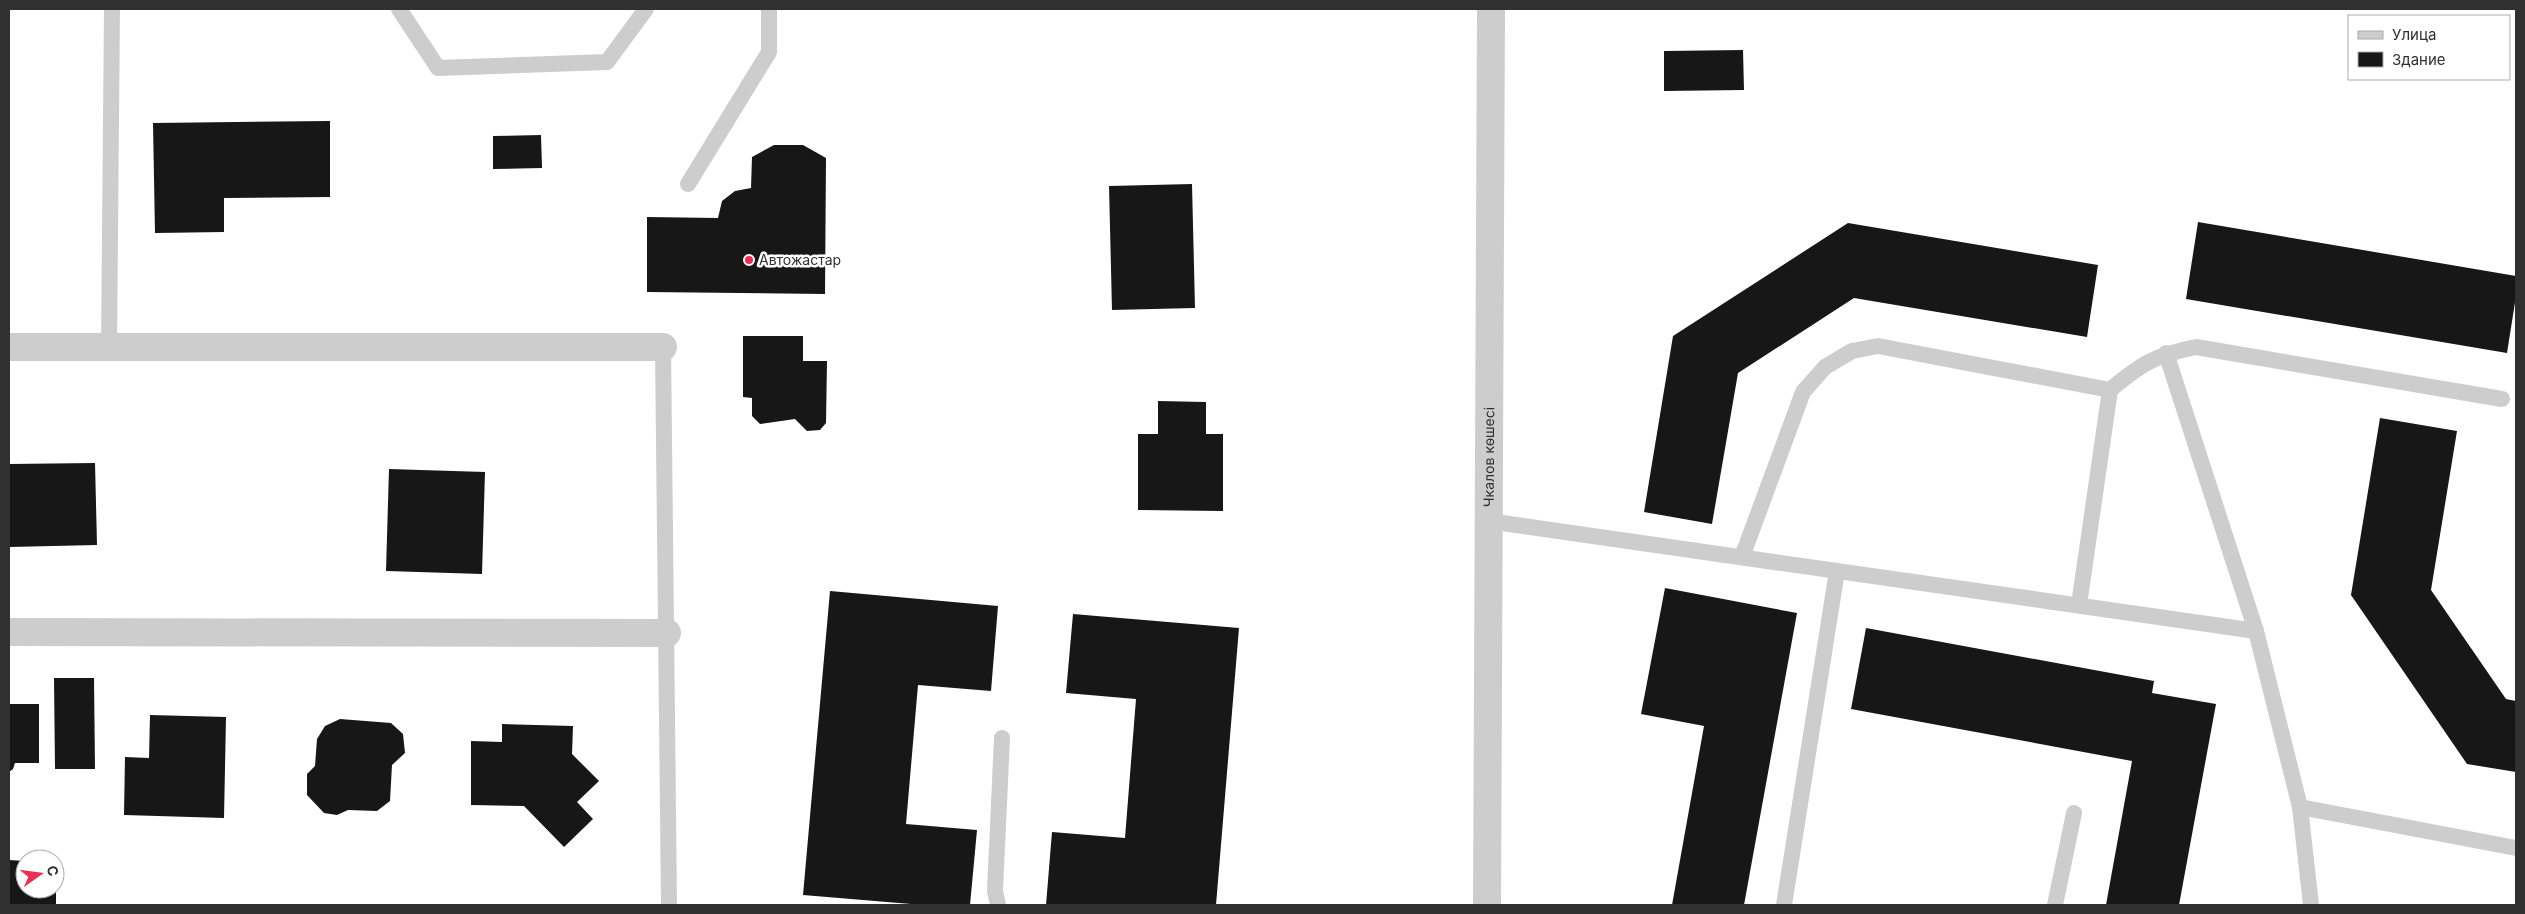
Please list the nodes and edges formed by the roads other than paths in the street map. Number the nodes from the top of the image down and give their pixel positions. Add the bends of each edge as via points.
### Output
1 (112, 9) edge
2 (399, 9) edge
3 (646, 9) edge
4 (769, 9) edge
5 (1491, 9) edge
6 (688, 184) dead end
7 (9, 347) edge
8 (110, 347) junction
9 (663, 347) joint
10 (2166, 353) junction
11 (2110, 390) junction
12 (2502, 399) dead end
13 (1488, 521) junction
14 (1742, 557) junction
15 (1837, 570) junction
16 (2079, 605) junction
17 (2256, 631) junction
18 (9, 632) edge
19 (667, 633) junction
20 (1002, 738) dead end
21 (2300, 807) junction
22 (2074, 813) dead end
23 (2516, 848) edge
24 (669, 905) edge
25 (998, 905) edge
26 (1487, 905) edge
27 (1784, 905) edge
28 (2055, 905) edge
29 (2311, 905) edge

1 - 8 lane
2 - 3 lane via 438,68 607,62
4 - 6 lane via 770,52
5 - 13 street, Чкалов көшесі
7 - 8 street
8 - 9 street
9 - 19 lane
10 - 11 lane via 2144,363
10 - 12 lane via 2196,347
10 - 17 lane
11 - 14 lane via 1878,346 1852,351 1825,367 1804,392
11 - 16 lane
13 - 14 lane
13 - 26 street, Чкалов көшесі
14 - 15 lane
15 - 16 lane
15 - 27 lane
16 - 17 lane
17 - 21 lane
18 - 19 street
19 - 24 lane
20 - 25 lane via 995,891
21 - 23 lane
21 - 29 lane
22 - 28 lane

